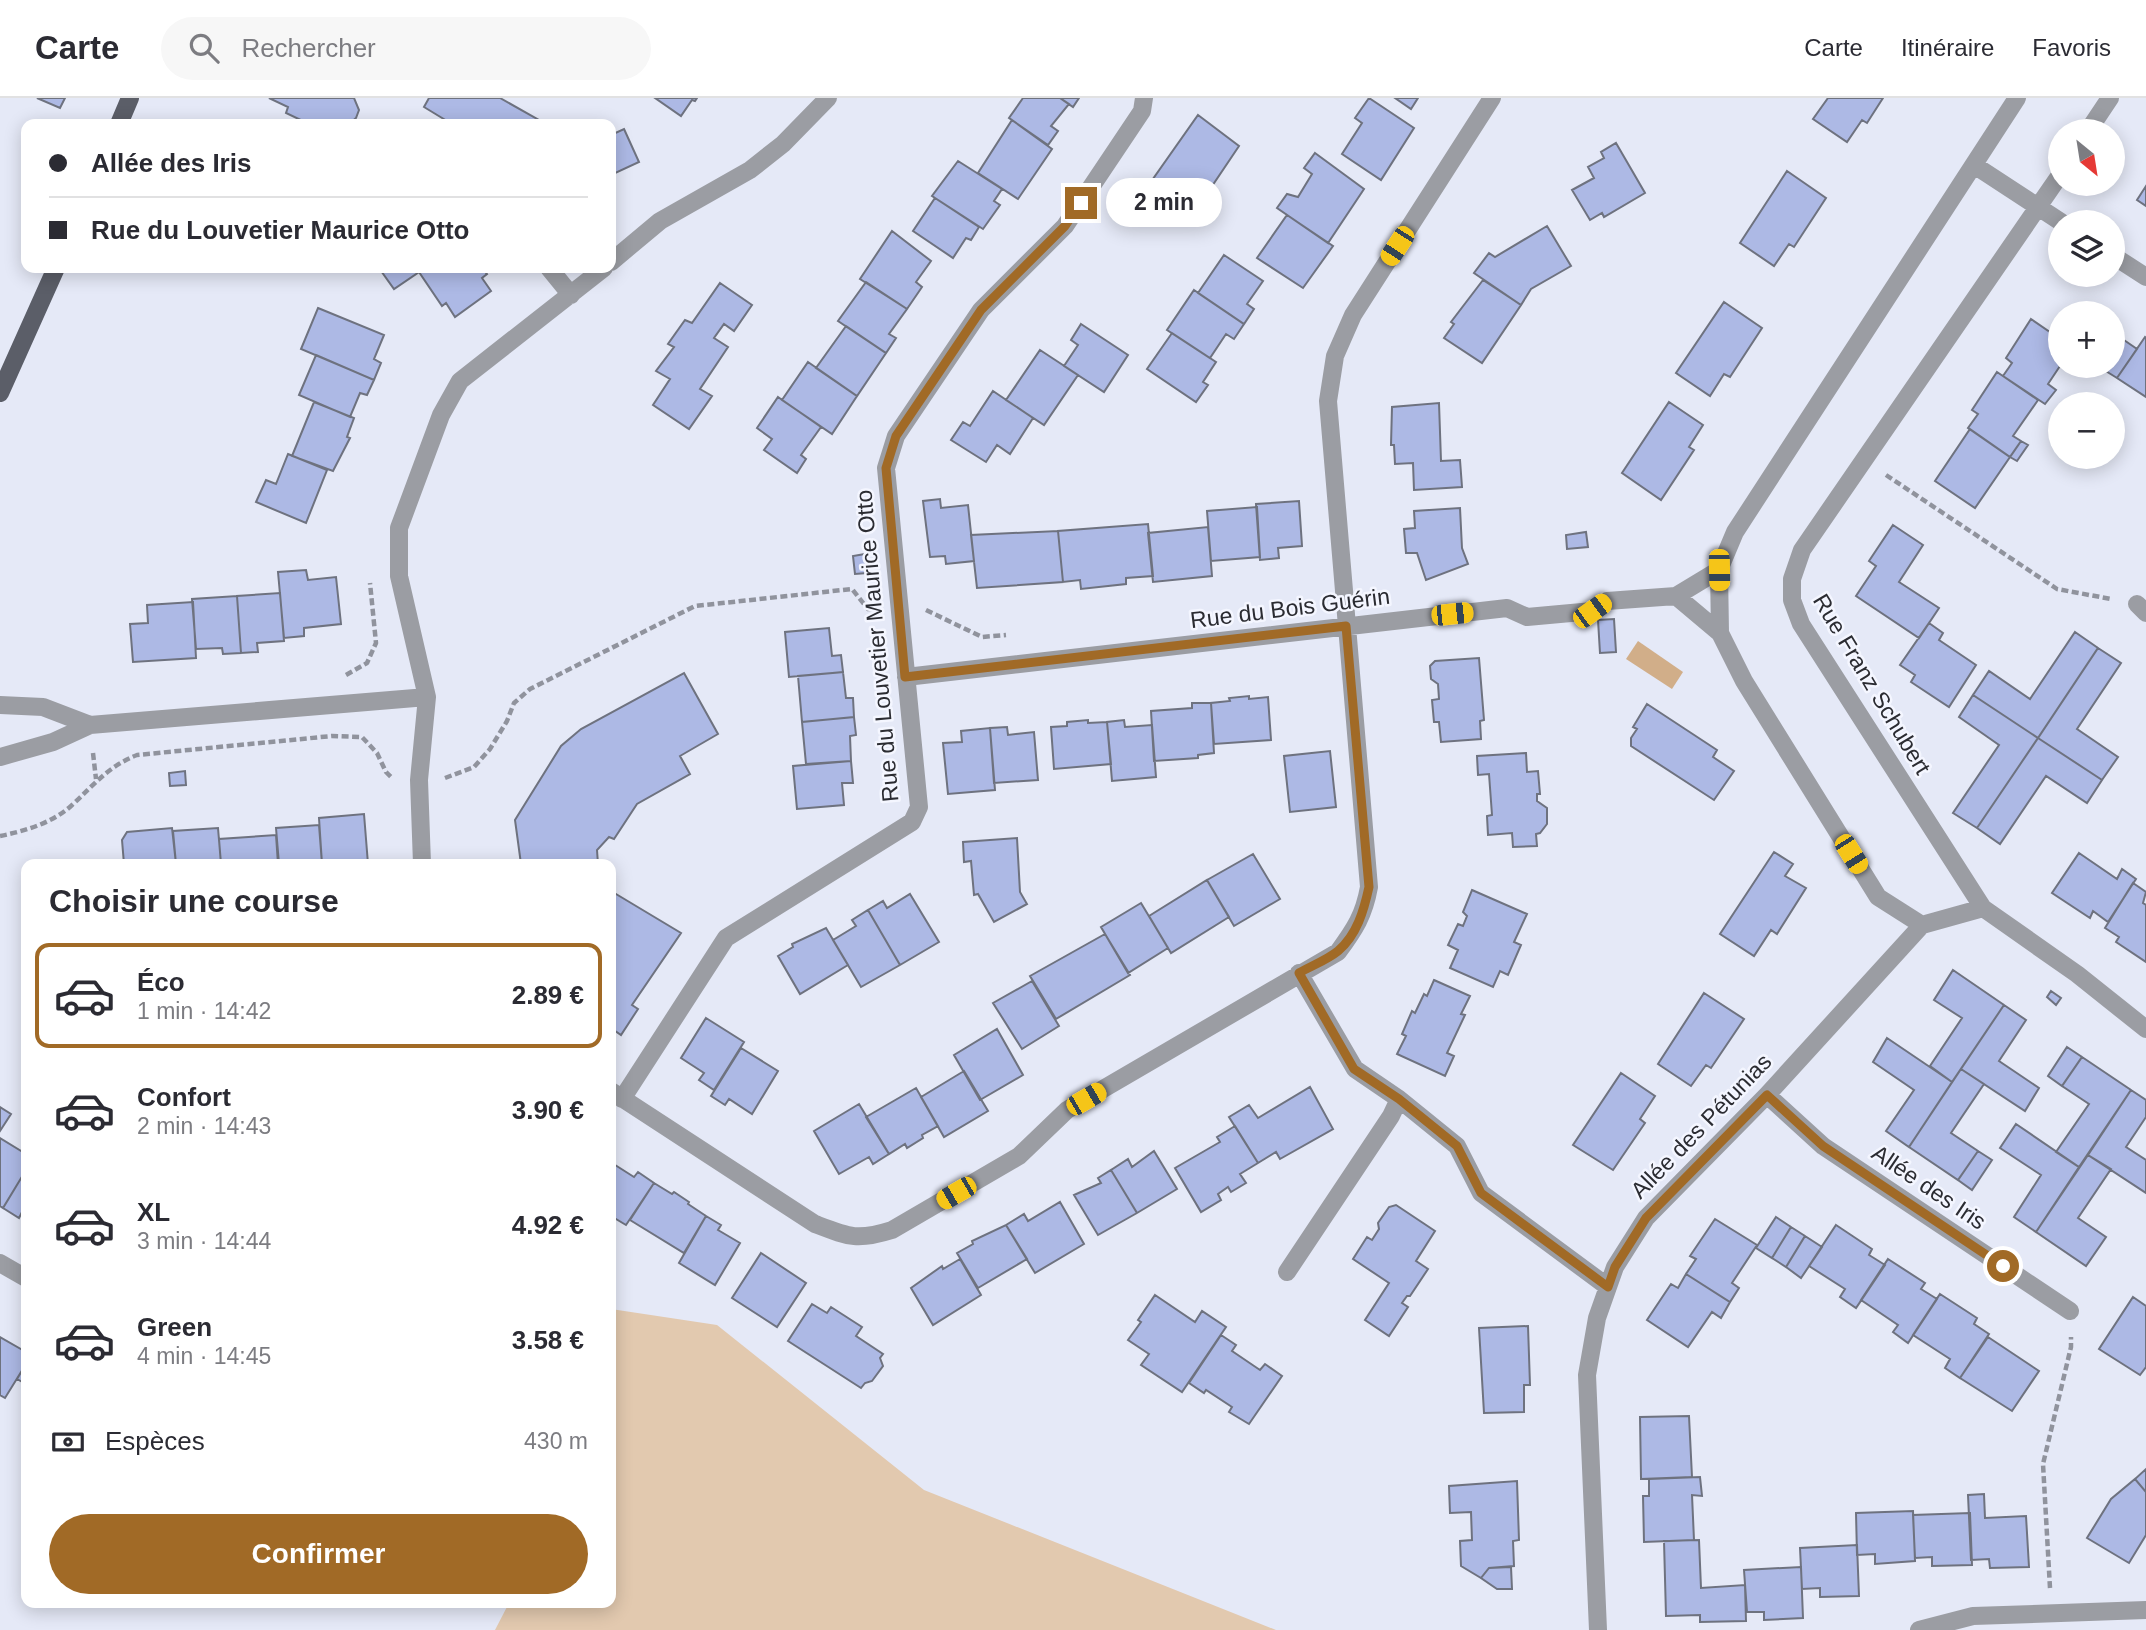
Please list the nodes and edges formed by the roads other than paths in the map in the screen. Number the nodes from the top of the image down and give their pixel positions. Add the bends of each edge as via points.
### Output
1 (130, 98) edge
2 (828, 98) edge
3 (1144, 98) edge
4 (1492, 98) edge
5 (2017, 98) edge
6 (2110, 98) edge
7 (121, 119) edge
8 (2096, 119) edge
9 (1974, 165) junction
10 (2048, 194) edge
11 (2039, 208) junction
12 (2048, 214) edge
13 (616, 258) edge
14 (2125, 264) edge
15 (54, 273) edge
16 (553, 273) edge
17 (598, 273) edge
18 (2146, 277) edge
19 (571, 295) junction
20 (0, 393) edge
21 (1719, 570) junction
22 (1676, 596) junction
23 (1346, 626) junction
24 (1720, 633) junction
25 (905, 677) junction
26 (427, 697) junction
27 (0, 705) edge
28 (90, 725) junction
29 (0, 757) edge
30 (422, 859) edge
31 (1983, 908) junction
32 (1922, 925) junction
33 (1299, 973) junction
34 (2146, 1029) edge
35 (616, 1095) edge
36 (1767, 1095) junction
37 (1399, 1099) junction
38 (0, 1263) edge
39 (1287, 1272) dead end
40 (21, 1275) edge
41 (1608, 1287) junction
42 (2070, 1311) road end
43 (2146, 1610) edge
44 (1598, 1630) edge
45 (1919, 1630) edge

1 - 7 main road
2 - 13 street via 750,170 660,221
3 - 25 street, Rue du Louvetier Maurice Otto via 1142,111 1065,226 981,310 896,436 886,468
4 - 23 street via 1353,315 1335,356 1328,401
5 - 9 street
6 - 8 street
9 - 11 street
9 - 21 street via 1735,532
10 - 11 street, Rue Franz Schubert
11 - 12 street
11 - 31 street, Rue Franz Schubert via 1802,550 1792,579 1792,600 1801,624
14 - 18 street
15 - 20 main road
16 - 19 street
17 - 19 street
19 - 26 street via 460,381 441,415 399,528 399,576
21 - 22 street, Rue du Bois Guérin
21 - 24 street
22 - 23 street, Rue du Bois Guérin via 1607,601 1592,611 1561,614 1527,617 1507,608
22 - 24 street
23 - 25 street, Rue du Bois Guérin
23 - 33 street via 1369,887 1364,911 1338,952
24 - 32 street via 1744,681 1878,897
25 - 35 street, Rue du Louvetier Maurice Otto via 919,807 912,821 726,938
26 - 28 street
26 - 30 street via 419,780
27 - 28 street via 43,707
28 - 29 street via 53,742
31 - 32 street
31 - 34 street, Rue Franz Schubert
32 - 36 street, Allée des Pétunias
33 - 35 street via 1067,1110 1018,1156 892,1230 870,1237 850,1237 815,1224
33 - 37 street via 1354,1069
36 - 41 street, Allée des Pétunias via 1646,1218 1615,1267
36 - 42 street, Allée des Iris via 1823,1146
37 - 39 street
37 - 41 street via 1457,1146 1481,1193
38 - 40 street
41 - 44 street, Allée des Pétunias via 1597,1318 1587,1376
43 - 45 street via 1973,1616

